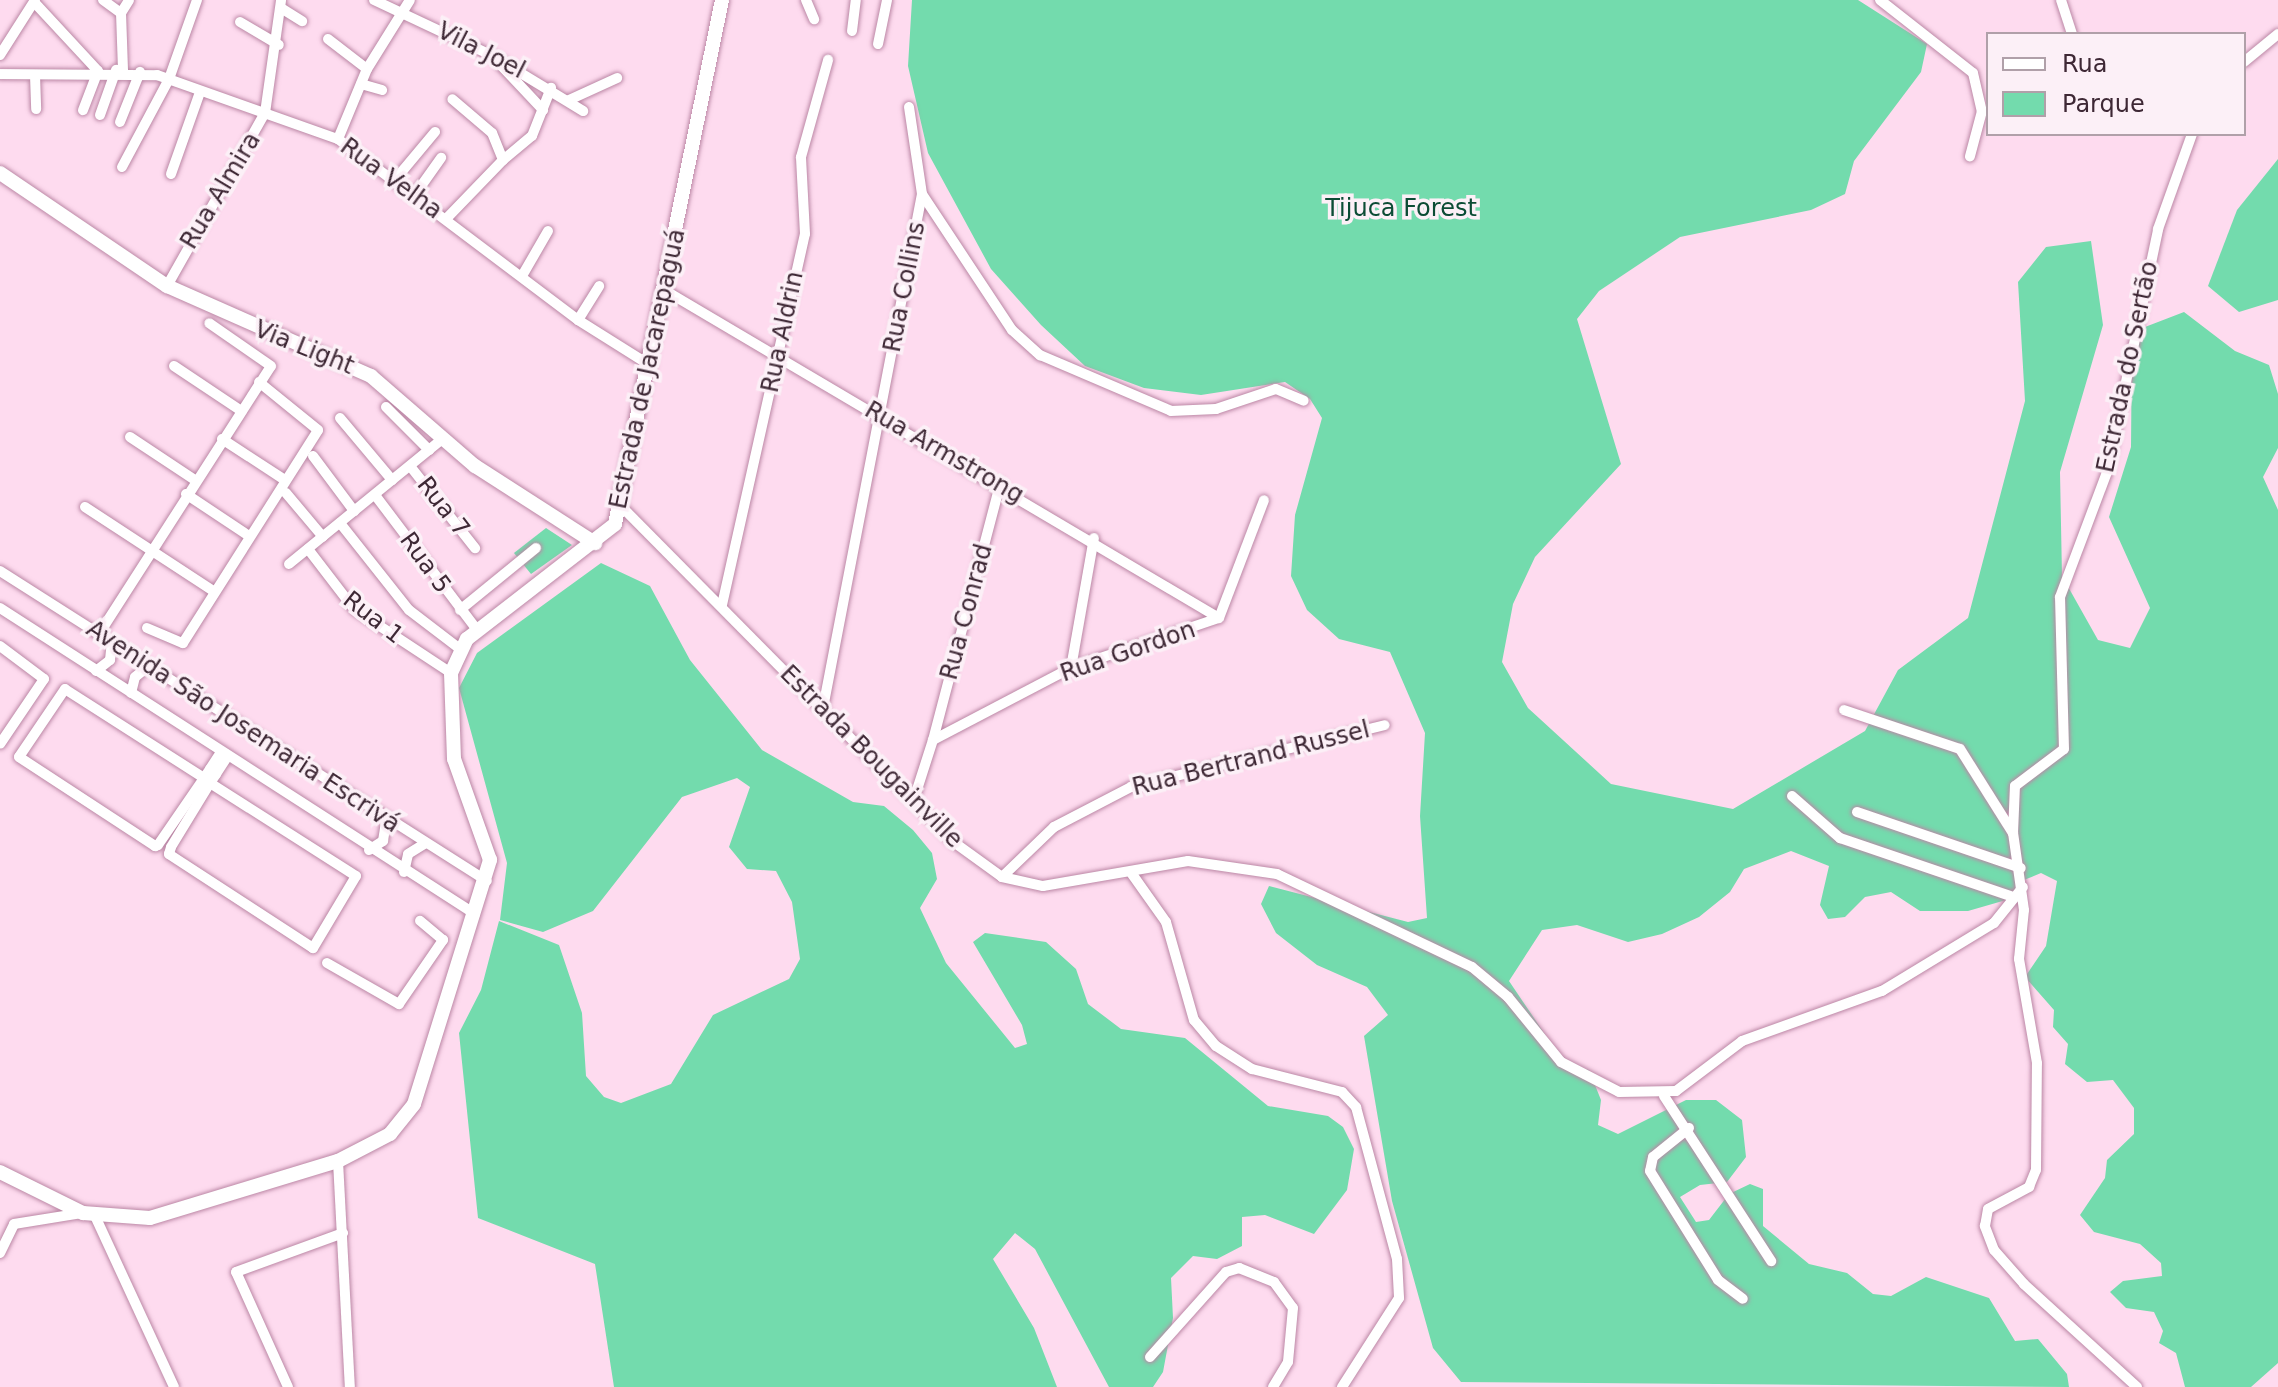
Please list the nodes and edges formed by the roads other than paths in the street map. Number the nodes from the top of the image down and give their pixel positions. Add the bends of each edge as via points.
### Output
1 (103, 0) edge
2 (129, 0) edge
3 (197, 0) edge
4 (374, 0) edge
5 (410, 0) edge
6 (714, 0) edge
7 (722, 0) edge
8 (806, 0) edge
9 (856, 0) edge
10 (887, 0) edge
11 (1880, 0) edge
12 (2061, 0) edge
13 (35, 1) edge
14 (281, 4) edge
15 (121, 13) junction
16 (404, 13) junction
17 (720, 16) junction
18 (814, 19) dead end
19 (302, 21) dead end
20 (240, 22) dead end
21 (852, 31) dead end
22 (2071, 32) edge
23 (2278, 34) edge
24 (328, 39) dead end
25 (878, 44) dead end
26 (279, 45) junction
27 (0, 55) edge
28 (491, 55) junction
29 (828, 60) dead end
30 (2246, 60) edge
31 (367, 69) junction
32 (120, 70) junction
33 (98, 71) junction
34 (140, 72) junction
35 (0, 74) edge
36 (35, 75) junction
37 (617, 78) dead end
38 (169, 79) junction
39 (361, 84) junction
40 (551, 88) junction
41 (382, 90) dead end
42 (200, 92) junction
43 (452, 99) dead end
44 (569, 100) junction
45 (909, 107) dead end
46 (36, 109) dead end
47 (83, 110) dead end
48 (543, 110) junction
49 (583, 111) dead end
50 (265, 113) junction
51 (100, 115) dead end
52 (120, 122) dead end
53 (435, 132) dead end
54 (2191, 136) edge
55 (338, 139) junction
56 (1970, 156) dead end
57 (441, 158) dead end
58 (503, 160) junction
59 (122, 167) dead end
60 (0, 173) edge
61 (171, 174) dead end
62 (394, 181) junction
63 (922, 194) junction
64 (414, 196) junction
65 (446, 219) junction
66 (548, 231) dead end
67 (522, 276) junction
68 (167, 286) junction
69 (599, 286) dead end
70 (666, 291) junction
71 (578, 320) junction
72 (209, 323) dead end
73 (778, 360) junction
74 (174, 366) dead end
75 (651, 366) junction
76 (259, 382) junction
77 (1304, 401) dead end
78 (386, 407) dead end
79 (240, 410) junction
80 (880, 417) junction
81 (340, 418) dead end
82 (130, 437) dead end
83 (222, 439) junction
84 (442, 439) junction
85 (429, 450) junction
86 (313, 456) dead end
87 (410, 466) junction
88 (195, 480) junction
89 (285, 480) junction
90 (392, 480) junction
91 (1000, 484) junction
92 (286, 493) dead end
93 (186, 494) junction
94 (375, 495) junction
95 (1264, 500) dead end
96 (620, 505) junction
97 (85, 507) dead end
98 (354, 511) junction
99 (340, 523) junction
100 (249, 536) junction
101 (323, 537) junction
102 (1094, 538) junction
103 (595, 543) junction
104 (475, 548) dead end
105 (536, 548) dead end
106 (150, 549) junction
107 (308, 549) junction
108 (289, 564) dead end
109 (0, 571) edge
110 (215, 592) junction
111 (722, 605) junction
112 (0, 608) edge
113 (460, 610) junction
114 (1219, 618) junction
115 (147, 628) dead end
116 (477, 630) junction
117 (99, 634) junction
118 (112, 642) junction
119 (0, 646) edge
120 (460, 649) junction
121 (149, 666) junction
122 (1071, 668) junction
123 (96, 671) junction
124 (451, 673) junction
125 (131, 693) junction
126 (823, 708) junction
127 (1844, 710) dead end
128 (1385, 725) dead end
129 (933, 740) junction
130 (0, 744) edge
131 (224, 754) junction
132 (207, 781) junction
133 (915, 796) junction
134 (1792, 796) dead end
135 (1857, 812) dead end
136 (386, 821) junction
137 (2013, 833) junction
138 (424, 844) junction
139 (369, 850) junction
140 (2021, 868) junction
141 (404, 872) junction
142 (1132, 874) junction
143 (1002, 877) junction
144 (487, 881) junction
145 (2023, 887) junction
146 (2010, 896) junction
147 (475, 914) junction
148 (420, 921) dead end
149 (442, 944) junction
150 (464, 950) junction
151 (327, 963) dead end
152 (1664, 1096) junction
153 (1689, 1128) junction
154 (338, 1161) junction
155 (0, 1172) edge
156 (89, 1214) junction
157 (343, 1233) junction
158 (0, 1253) edge
159 (1771, 1261) dead end
160 (1743, 1299) dead end
161 (1150, 1357) dead end
162 (174, 1387) edge
163 (288, 1387) edge
164 (350, 1387) edge
165 (1273, 1387) edge
166 (1342, 1387) edge
167 (2137, 1387) edge

1 - 15 street
2 - 15 street
3 - 38 street
4 - 16 street, Vila Joel
5 - 16 street
6 - 17 street
7 - 17 street, Estrada de Jacarepaguá
8 - 18 street
9 - 21 street
10 - 25 street
11 - 56 street via 1973,73 1982,111
12 - 22 street
13 - 27 street
13 - 33 street
14 - 19 street
14 - 26 street, Rua Almira
15 - 32 street
16 - 28 street, Vila Joel
16 - 31 street
17 - 70 street, Estrada de Jacarepaguá
20 - 26 street
23 - 30 street
24 - 31 street
26 - 50 street, Rua Almira
28 - 40 street, Vila Joel
28 - 48 street
29 - 73 street, Rua Aldrin via 801,157 808,208
31 - 39 street
32 - 33 street, Rua Velha
32 - 34 street, Rua Velha
32 - 51 street
33 - 36 street, Rua Velha
33 - 47 street
34 - 38 street, Rua Velha
34 - 52 street
35 - 36 street, Rua Velha
36 - 46 street
37 - 44 street
38 - 42 street, Rua Velha
38 - 59 street
39 - 41 street
39 - 55 street
40 - 44 street, Vila Joel
40 - 48 street
42 - 50 street, Rua Velha
42 - 61 street
43 - 58 street via 492,133
44 - 49 street, Vila Joel
45 - 63 street
48 - 58 street via 532,136
50 - 55 street, Rua Velha
50 - 68 street, Rua Almira
53 - 62 street
54 - 137 street, Estrada do Sertão via 2158,229 2107,472 2060,597 2064,749 2015,786
55 - 62 street, Rua Velha
57 - 64 street
58 - 65 street
60 - 68 street, Via Light
62 - 64 street, Rua Velha
63 - 77 street, Rua Collins via 1012,330 1040,355 1171,411 1216,409 1282,390
63 - 80 street, Rua Collins
64 - 65 street, Rua Velha
65 - 67 street, Rua Velha
66 - 67 street
67 - 71 street, Rua Velha
68 - 84 street, Via Light via 371,376
69 - 71 street
70 - 73 street, Rua Armstrong
70 - 75 street, Estrada de Jacarepaguá
71 - 75 street, Rua Velha
72 - 76 street via 270,361
73 - 80 street, Rua Armstrong
73 - 111 street, Rua Aldrin
74 - 79 street
75 - 96 street, Estrada de Jacarepaguá
76 - 79 street
76 - 89 street via 319,427
78 - 85 street
79 - 83 street
80 - 91 street, Rua Armstrong
80 - 126 street, Rua Collins
81 - 90 street
82 - 88 street
83 - 88 street
83 - 89 street
84 - 85 street
84 - 103 street, Via Light
85 - 87 street
86 - 98 street
87 - 90 street
87 - 104 street, Rua 7
88 - 93 street
89 - 100 street
90 - 94 street
91 - 102 street, Rua Armstrong
91 - 129 street, Rua Conrad
92 - 101 street
93 - 100 street
93 - 106 street
94 - 98 street
94 - 113 street, Rua 5
95 - 114 street, Rua Gordon
96 - 103 street, Estrada de Jacarepaguá via 611,530
96 - 111 street, Estrada Bougainville
97 - 106 street
98 - 99 street
99 - 101 street
99 - 120 street via 409,610
100 - 110 street
101 - 107 street
102 - 114 street, Rua Armstrong
102 - 122 street
103 - 116 street, Estrada de Jacarepaguá
105 - 113 street
106 - 110 street
106 - 117 street
107 - 108 street
107 - 124 street, Rua 1 via 354,609
109 - 117 street, Avenida São Josemaria Escrivá
110 - 115 street via 181,644
111 - 126 street, Estrada Bougainville
112 - 123 street, Avenida São Josemaria Escrivá
113 - 116 street, Rua 5
114 - 122 street, Rua Gordon
116 - 120 street, Estrada de Jacarepaguá
117 - 118 street, Avenida São Josemaria Escrivá
118 - 121 street, Avenida São Josemaria Escrivá
118 - 123 street via 110,660
119 - 130 street via 44,679
120 - 124 street, Estrada de Jacarepaguá
121 - 125 street via 135,677
121 - 136 street, Avenida São Josemaria Escrivá
122 - 129 street, Rua Gordon
123 - 125 street, Avenida São Josemaria Escrivá
124 - 144 street, Estrada de Jacarepaguá via 454,759 488,844
125 - 131 street, Avenida São Josemaria Escrivá
126 - 133 street, Estrada Bougainville
127 - 137 street via 1960,749
128 - 143 street, Rua Bertrand Russel via 1131,787 1054,827
129 - 133 street
131 - 132 street
131 - 139 street, Avenida São Josemaria Escrivá
132 - 132 street via 65,689 19,757 152,846
132 - 132 street via 171,858 313,948 356,876
133 - 143 street, Estrada Bougainville via 955,843
134 - 146 street via 1840,838
135 - 140 street
136 - 138 street, Avenida São Josemaria Escrivá
136 - 139 street via 383,841
137 - 140 street, Estrada do Sertão
138 - 141 street via 408,854
138 - 144 street, Avenida São Josemaria Escrivá
139 - 141 street, Avenida São Josemaria Escrivá
140 - 145 street, Estrada do Sertão
141 - 147 street, Avenida São Josemaria Escrivá
142 - 143 street, Estrada Bougainville via 1043,886
142 - 152 street, Estrada Bougainville via 1203,861 1277,874 1472,967 1583,1076 1619,1092
142 - 166 street via 1166,922 1194,1020 1216,1046 1252,1069 1342,1092 1356,1107 1397,1259 1399,1298
144 - 147 street, Estrada de Jacarepaguá
145 - 146 street
145 - 167 street, Estrada do Sertão via 2019,959 2037,1063 2036,1170 2029,1187 1988,1209 1986,1234 2024,1284
146 - 152 street via 1994,923 1882,991 1742,1041
147 - 150 street, Estrada de Jacarepaguá
148 - 149 street via 441,934
149 - 150 street
149 - 151 street via 395,1005
150 - 154 street, Estrada de Jacarepaguá via 414,1104 390,1134
152 - 153 street
153 - 159 street
153 - 160 street via 1653,1157 1650,1171 1718,1280
154 - 156 street, Estrada de Jacarepaguá via 150,1218
154 - 157 street
155 - 156 street, Estrada de Jacarepaguá
156 - 158 street via 14,1224
156 - 162 street
157 - 163 street via 236,1272
157 - 164 street
161 - 165 street via 1226,1272 1239,1268 1274,1282 1293,1308 1288,1362

